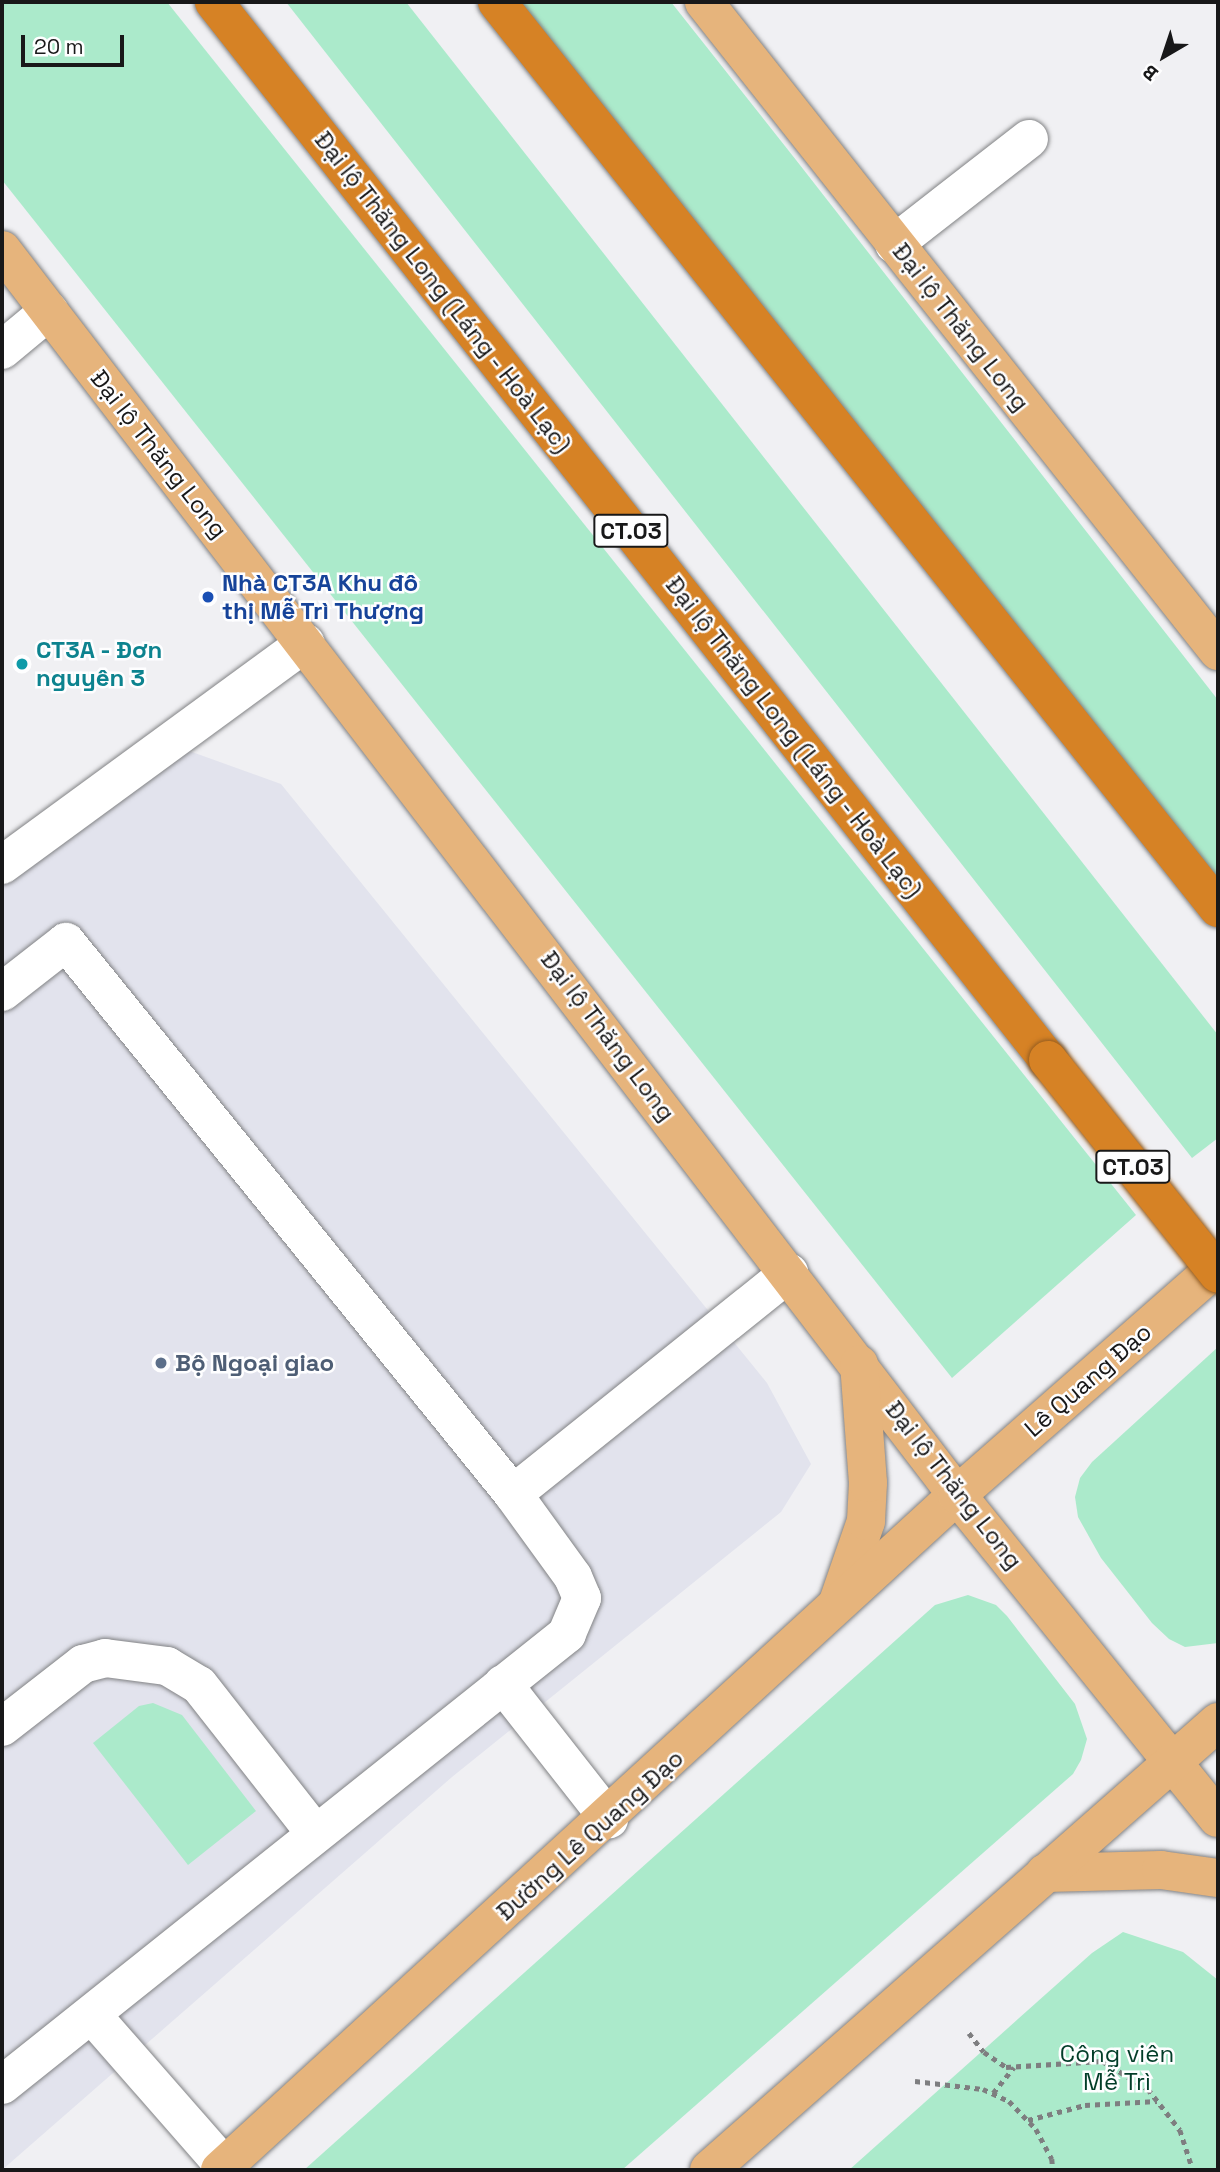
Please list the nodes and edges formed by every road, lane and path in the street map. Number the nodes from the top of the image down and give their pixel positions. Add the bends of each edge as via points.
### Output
1 (214, 2) edge
2 (497, 2) edge
3 (704, 2) edge
4 (1029, 139) dead end
5 (894, 244) junction
6 (2, 250) edge
7 (49, 311) junction
8 (2, 350) edge
9 (305, 643) junction
10 (1218, 652) edge
11 (2, 865) edge
12 (1218, 908) edge
13 (2, 992) edge
14 (1218, 1266) edge
15 (789, 1273) junction
16 (1218, 1274) edge
17 (859, 1364) junction
18 (513, 1494) junction
19 (957, 1495) junction
20 (834, 1611) junction
21 (503, 1684) junction
22 (1218, 1722) edge
23 (2, 1727) edge
24 (1173, 1763) junction
25 (1218, 1818) edge
26 (608, 1819) junction
27 (315, 1833) junction
28 (1045, 1873) junction
29 (1218, 1878) edge
30 (92, 2015) junction
31 (969, 2033) dead end
32 (1014, 2067) junction
33 (915, 2081) dead end
34 (2, 2085) edge
35 (993, 2093) junction
36 (1157, 2101) junction
37 (1028, 2120) junction
38 (222, 2168) edge
39 (1053, 2168) edge
40 (709, 2170) edge
41 (1060, 2170) edge
42 (1193, 2170) edge

1 - 16 highway, Đại lộ Thăng Long (Láng - Hoà Lạc) / CT.03, bridge
2 - 12 highway
3 - 5 main road, Đại lộ Thăng Long
4 - 5 street
5 - 10 main road, Đại lộ Thăng Long
6 - 7 main road, Đại lộ Thăng Long
7 - 8 street
7 - 9 main road, Đại lộ Thăng Long
9 - 11 street
9 - 15 main road, Đại lộ Thăng Long
13 - 18 street via 65,942
14 - 19 main road, Lê Quang Đạo
15 - 17 main road, Đại lộ Thăng Long
15 - 18 street
17 - 19 main road, Đại lộ Thăng Long
17 - 20 main road via 869,1483 866,1521
18 - 21 street via 573,1577 582,1598 567,1634
19 - 20 main road, Đường Lê Quang Đạo
19 - 24 main road, Đại lộ Thăng Long
20 - 26 main road, Đường Lê Quang Đạo
21 - 26 street
21 - 27 street
22 - 24 main road
23 - 27 street via 83,1664 105,1658 167,1666 199,1685
24 - 25 main road, Đại lộ Thăng Long
24 - 28 main road
26 - 38 main road, Đường Lê Quang Đạo
27 - 30 street
28 - 29 main road via 1161,1870
28 - 40 main road
30 - 34 street
30 - 38 street
31 - 32 path via 984,2052
32 - 35 path
32 - 36 path via 1102,2061 1148,2089
33 - 35 path
35 - 37 path
36 - 37 path via 1085,2105
36 - 42 path via 1180,2130
37 - 39 path
39 - 41 path

